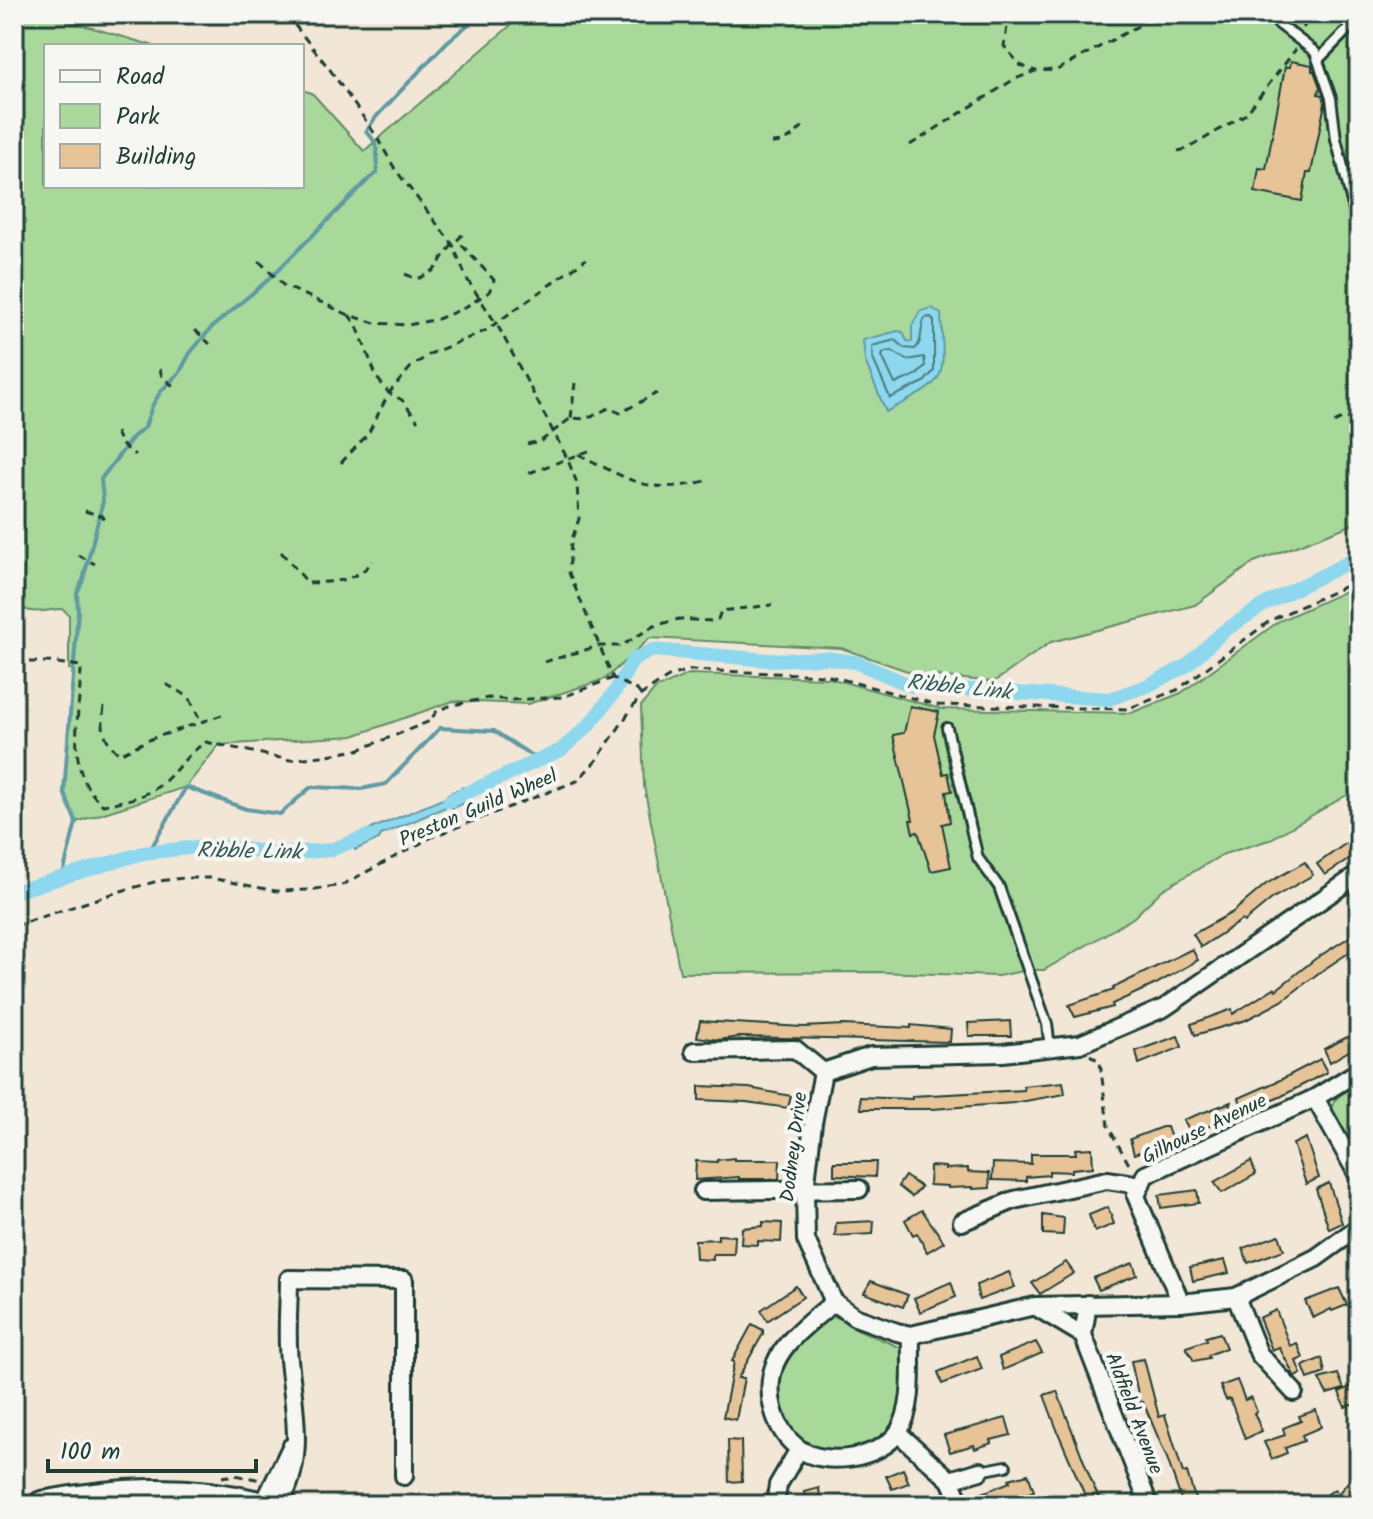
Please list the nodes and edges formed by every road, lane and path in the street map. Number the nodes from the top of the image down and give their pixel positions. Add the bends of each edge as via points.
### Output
1 (286, 14) edge
2 (1009, 14) edge
3 (1160, 14) edge
4 (1266, 14) edge
5 (1312, 14) edge
6 (1359, 18) edge
7 (1299, 39) junction
8 (1318, 60) junction
9 (1035, 71) junction
10 (805, 124) dead end
11 (772, 143) dead end
12 (910, 145) dead end
13 (1178, 151) dead end
14 (1359, 230) edge
15 (463, 233) dead end
16 (458, 241) junction
17 (453, 245) junction
18 (586, 259) dead end
19 (259, 261) dead end
20 (405, 274) dead end
21 (480, 298) junction
22 (349, 315) junction
23 (496, 323) junction
24 (195, 330) dead end
25 (210, 344) dead end
26 (160, 369) dead end
27 (575, 383) dead end
28 (176, 388) dead end
29 (389, 393) junction
30 (657, 393) dead end
31 (571, 418) junction
32 (1353, 419) dead end
33 (418, 421) dead end
34 (1334, 423) dead end
35 (552, 430) junction
36 (116, 432) dead end
37 (527, 444) dead end
38 (594, 449) dead end
39 (578, 454) junction
40 (135, 455) dead end
41 (567, 458) junction
42 (341, 463) dead end
43 (529, 473) dead end
44 (705, 481) dead end
45 (85, 511) dead end
46 (107, 521) dead end
47 (281, 552) dead end
48 (80, 556) dead end
49 (373, 561) dead end
50 (93, 563) dead end
51 (1359, 580) edge
52 (772, 605) dead end
53 (599, 646) junction
54 (15, 662) edge
55 (544, 662) dead end
56 (613, 678) junction
57 (166, 684) dead end
58 (641, 695) junction
59 (104, 707) dead end
60 (222, 715) dead end
61 (201, 722) junction
62 (947, 728) dead end
63 (1359, 874) edge
64 (14, 926) edge
65 (1075, 1044) junction
66 (1050, 1047) junction
67 (694, 1051) dead end
68 (1359, 1071) edge
69 (823, 1072) junction
70 (1315, 1098) junction
71 (1359, 1177) edge
72 (1141, 1185) junction
73 (859, 1189) dead end
74 (805, 1190) junction
75 (703, 1191) dead end
76 (962, 1222) dead end
77 (1359, 1227) edge
78 (1236, 1297) junction
79 (834, 1302) junction
80 (1181, 1303) junction
81 (1088, 1304) junction
82 (1035, 1306) junction
83 (911, 1335) junction
84 (1083, 1335) junction
85 (1294, 1392) dead end
86 (898, 1433) junction
87 (295, 1434) junction
88 (799, 1449) junction
89 (1006, 1466) dead end
90 (980, 1471) joint
91 (404, 1476) dead end
92 (950, 1480) junction
93 (42, 1505) edge
94 (261, 1505) edge
95 (279, 1505) edge
96 (775, 1505) edge
97 (961, 1505) edge
98 (1149, 1505) edge

1 - 17 path
2 - 9 path via 1004,46 1020,65
3 - 9 path via 1057,70
4 - 7 lane
5 - 7 path
6 - 8 lane
7 - 8 lane
7 - 13 path via 1246,114
8 - 14 lane
9 - 12 path
10 - 11 path via 793,137
15 - 16 path
16 - 17 path
16 - 21 path via 494,280
17 - 20 path via 430,274 417,279
17 - 21 path
18 - 23 path
19 - 22 path via 276,280
21 - 22 path via 438,319 408,325
21 - 23 path
22 - 29 path
23 - 29 path via 430,354
23 - 35 path
24 - 25 path
26 - 28 path
27 - 31 path
29 - 33 path
29 - 42 path via 368,434
30 - 31 path via 620,413 609,408 585,419
31 - 35 path
32 - 34 path
35 - 37 path via 541,441
35 - 41 path
36 - 40 path
38 - 39 path
39 - 41 path
39 - 44 path via 644,487
41 - 43 path
41 - 53 path via 577,483 579,519 569,573
45 - 46 path
47 - 49 path via 308,583 348,579
48 - 50 path
51 - 58 path, Preston Guild Wheel via 1271,620 1177,690 1127,709 938,705 826,675 689,670
52 - 53 path via 721,611 711,621 679,619 654,626 621,646
53 - 55 path
53 - 56 path
54 - 56 path via 81,666 76,739 81,771 91,795 103,805 147,793 206,742 290,760 334,754 358,750 430,721 449,706 488,698 563,697
56 - 58 path
57 - 61 path via 189,697
58 - 64 path, Preston Guild Wheel via 577,781 434,836 342,885 276,891 211,878 158,881
59 - 61 path via 106,742 119,754
60 - 61 path
62 - 66 lane via 978,858 999,887 1047,1024
63 - 65 street, Dodney Drive via 1164,1008
65 - 66 street, Dodney Drive
65 - 72 path via 1100,1062 1108,1126
66 - 69 street, Dodney Drive via 871,1056
67 - 69 street via 795,1049
68 - 70 street, Gilhouse Avenue
69 - 74 street, Dodney Drive
70 - 71 street
70 - 72 street, Gilhouse Avenue via 1145,1175
72 - 76 street via 1107,1180 1014,1200
72 - 80 street, Gilhouse Avenue via 1136,1196
73 - 74 street
74 - 75 street
74 - 79 street, Dodney Drive via 806,1240
77 - 78 street via 1316,1258
78 - 80 street
78 - 85 street via 1259,1354
79 - 83 street via 855,1317
79 - 88 street via 788,1343 771,1379 775,1414
80 - 81 street
81 - 82 street
81 - 84 street, Aldfield Avenue
82 - 83 street
82 - 84 street, Aldfield Avenue
83 - 86 street via 908,1408
84 - 98 street, Aldfield Avenue
86 - 88 street via 873,1451 851,1458 838,1460
86 - 92 street
87 - 91 street via 289,1279 404,1280
87 - 94 street
87 - 95 street via 294,1469
88 - 96 street via 778,1485
89 - 90 lane
90 - 92 street
92 - 97 street
93 - 94 highway via 154,1492 216,1495

